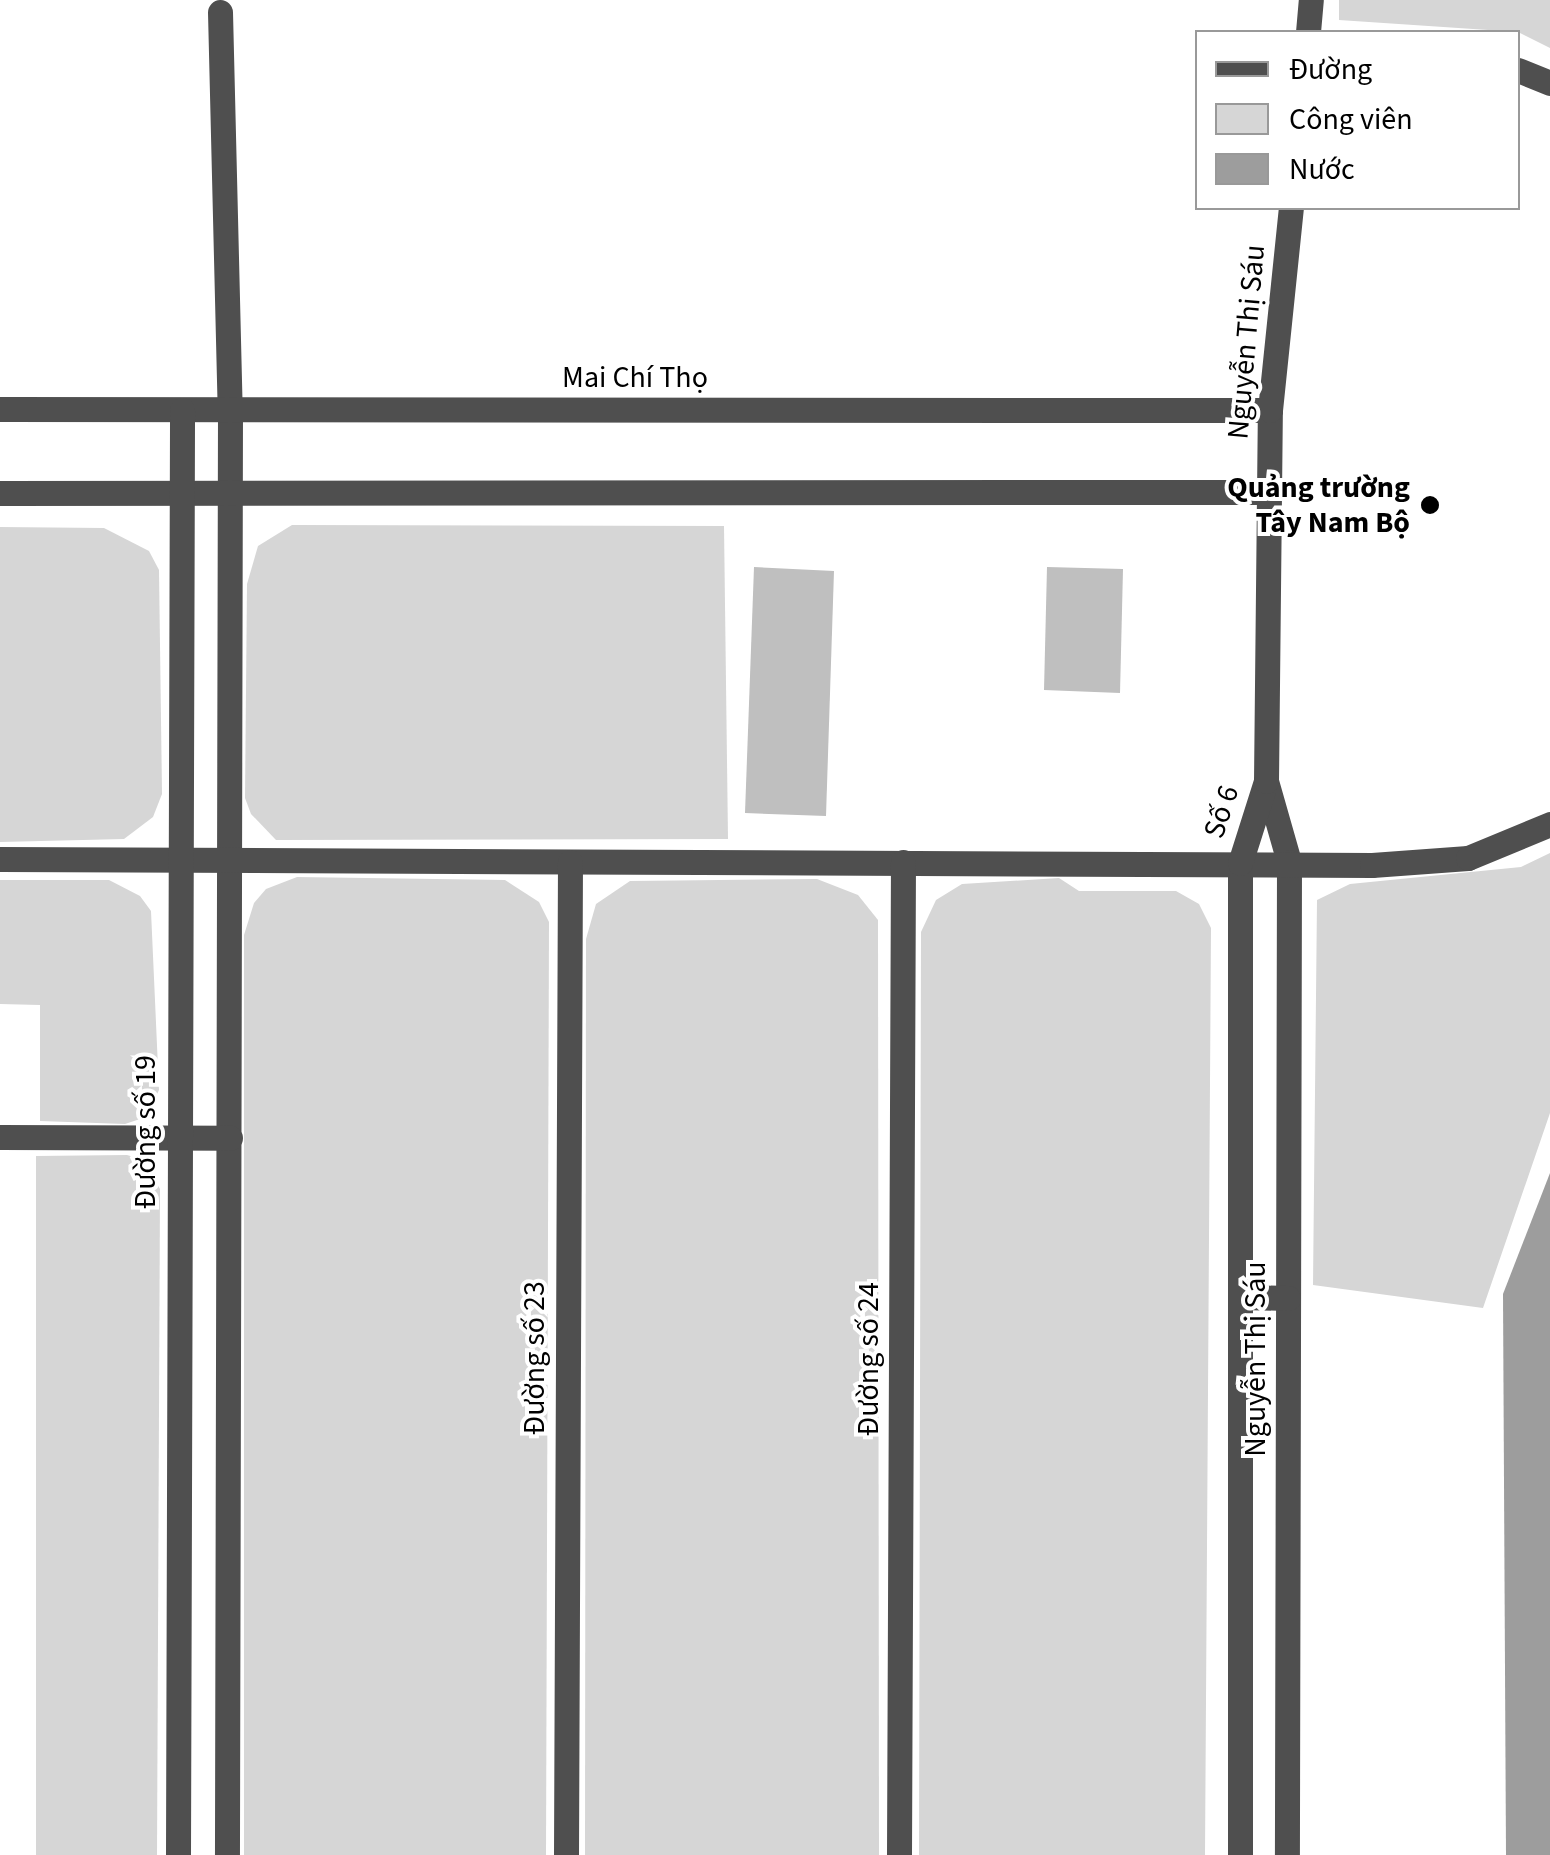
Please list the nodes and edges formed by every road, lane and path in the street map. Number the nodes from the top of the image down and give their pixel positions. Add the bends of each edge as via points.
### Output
1 (1311, 0) edge
2 (220, 12) dead end
3 (1308, 30) edge
4 (1520, 71) edge
5 (1550, 83) edge
6 (1290, 210) edge
7 (0, 409) edge
8 (182, 410) junction
9 (230, 410) junction
10 (1270, 410) junction
11 (182, 492) junction
12 (230, 492) junction
13 (1269, 492) junction
14 (0, 493) edge
15 (1266, 781) junction
16 (1550, 824) edge
17 (0, 860) edge
18 (182, 860) junction
19 (231, 861) junction
20 (570, 862) junction
21 (903, 862) junction
22 (1289, 862) junction
23 (1240, 863) junction
24 (0, 1137) edge
25 (178, 1137) junction
26 (230, 1138) junction
27 (1240, 1298) junction
28 (1288, 1298) junction
29 (1240, 1694) junction
30 (1287, 1695) junction
31 (178, 1855) edge
32 (227, 1855) edge
33 (566, 1855) edge
34 (900, 1855) edge
35 (1240, 1855) edge
36 (1287, 1855) edge

1 - 3 street
2 - 9 street
4 - 5 street
6 - 10 street, Nguyễn Thị Sáu
7 - 8 street, Mai Chí Thọ
8 - 9 street, Mai Chí Thọ
8 - 11 street, Đường số 19
9 - 10 street, Mai Chí Thọ
9 - 12 street
10 - 13 street, Nguyễn Thị Sáu
11 - 12 street
11 - 14 street
11 - 18 street, Đường số 19
12 - 13 street
12 - 19 street
13 - 15 street, Nguyễn Thị Sáu
15 - 22 street, Nguyễn Thị Sáu
15 - 23 street, Số 6
16 - 22 street via 1468,858
17 - 18 street
18 - 19 street
18 - 25 street, Đường số 19
19 - 20 street
19 - 26 street
20 - 21 street
20 - 33 street, Đường số 23
21 - 23 street
21 - 34 street, Đường số 24
22 - 23 street
22 - 28 street, Nguyễn Thị Sáu
23 - 27 street, Nguyễn Thị Sáu
24 - 25 street
25 - 26 street
25 - 31 street, Đường số 19
26 - 32 street
27 - 28 street
27 - 29 street, Nguyễn Thị Sáu
28 - 30 street, Nguyễn Thị Sáu
29 - 30 street
29 - 35 street, Nguyễn Thị Sáu
30 - 36 street, Nguyễn Thị Sáu

